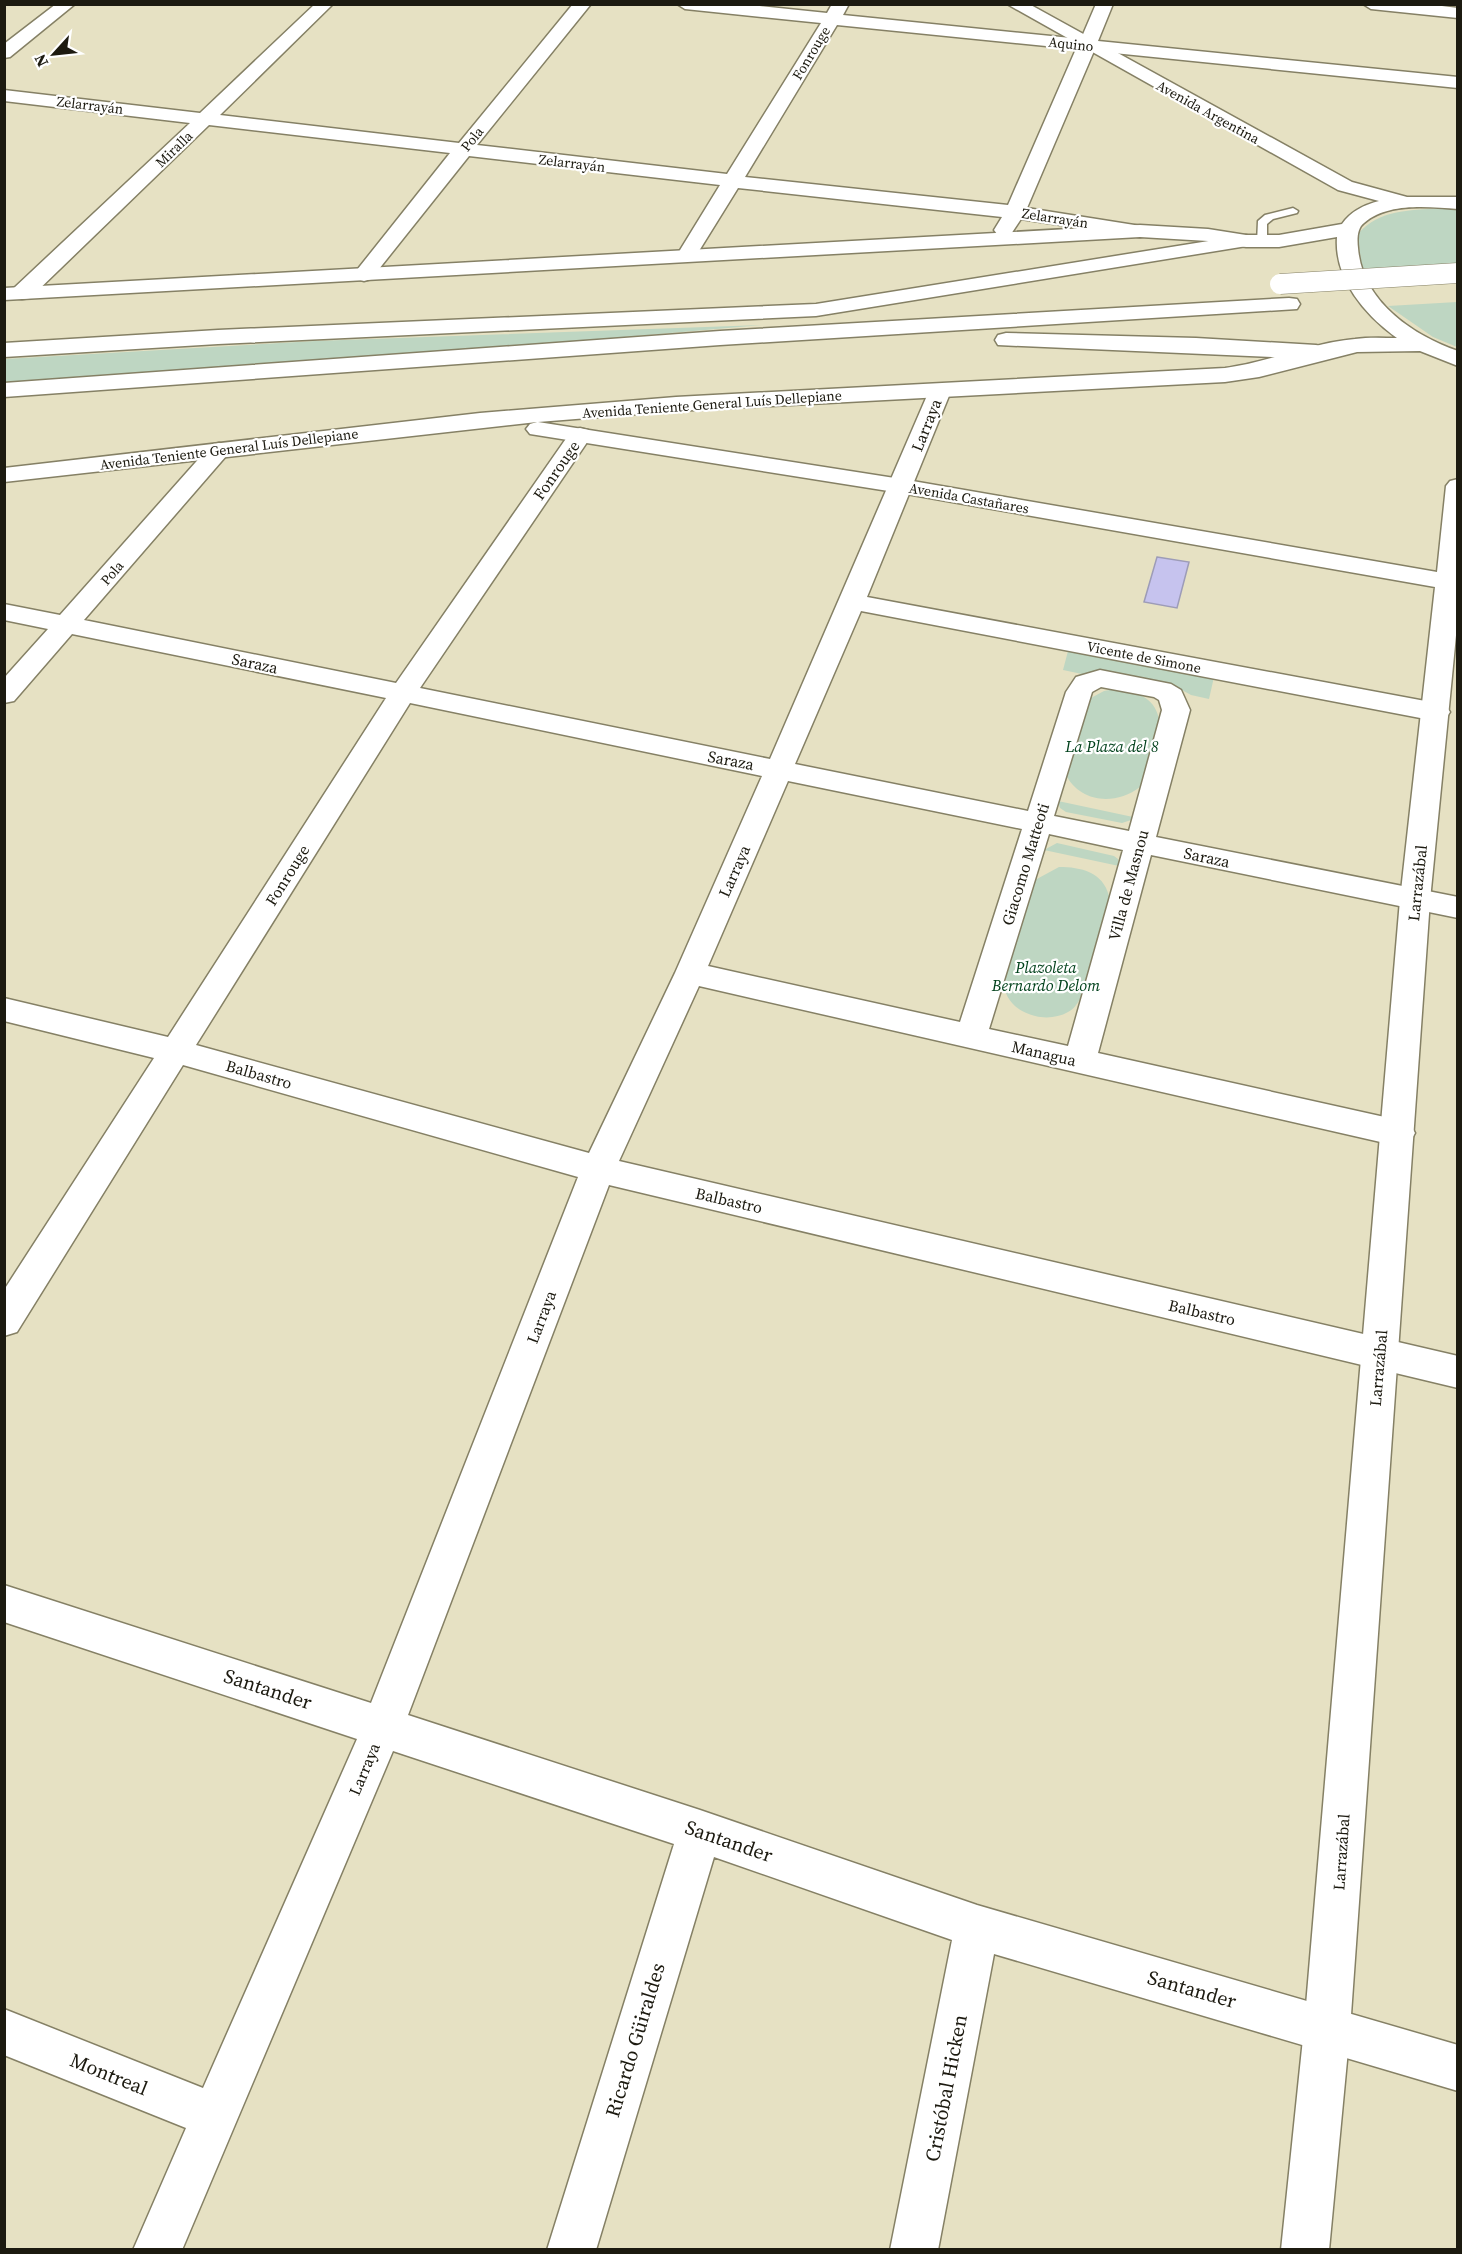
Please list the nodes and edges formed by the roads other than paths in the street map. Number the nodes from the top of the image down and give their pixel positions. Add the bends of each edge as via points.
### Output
1 (67, 4) edge
2 (325, 4) edge
3 (583, 4) edge
4 (685, 4) edge
5 (841, 4) edge
6 (1105, 4) edge
7 (1371, 4) edge
8 (1007, 7) edge
9 (1458, 13) edge
10 (830, 21) junction
11 (1057, 42) junction
12 (1085, 51) junction
13 (4, 53) edge
14 (1458, 83) edge
15 (4, 95) edge
16 (205, 119) junction
17 (463, 150) junction
18 (732, 182) junction
19 (1458, 195) edge
20 (1434, 201) junction
21 (1408, 203) junction
22 (1458, 203) edge
23 (1293, 211) dead end
24 (1015, 212) junction
25 (1345, 214) junction
26 (1140, 231) junction
27 (999, 238) junction
28 (1254, 241) junction
29 (687, 255) junction
30 (1458, 273) edge
31 (364, 275) junction
32 (1185, 290) dead end
33 (1458, 292) edge
34 (13, 293) edge
35 (1284, 294) junction
36 (1018, 299) dead end
37 (816, 310) junction
38 (720, 338) junction
39 (1427, 348) junction
40 (4, 350) edge
41 (1316, 352) junction
42 (1458, 359) edge
43 (1458, 379) edge
44 (4, 390) edge
45 (940, 391) junction
46 (676, 404) junction
47 (480, 420) junction
48 (580, 435) junction
49 (219, 450) junction
50 (683, 451) junction
51 (4, 475) edge
52 (901, 486) junction
53 (1458, 486) edge
54 (1453, 583) edge
55 (852, 602) junction
56 (4, 612) edge
57 (66, 624) junction
58 (1079, 692) joint
59 (402, 694) junction
60 (4, 695) edge
61 (1176, 710) joint
62 (1436, 712) junction
63 (779, 770) junction
64 (1038, 823) junction
65 (1139, 843) junction
66 (1415, 900) junction
67 (1458, 908) edge
68 (690, 973) junction
69 (4, 1009) edge
70 (971, 1037) junction
71 (176, 1051) junction
72 (1080, 1062) junction
73 (1398, 1133) junction
74 (598, 1169) junction
75 (4, 1321) edge
76 (1379, 1354) junction
77 (1458, 1372) edge
78 (4, 1604) edge
79 (383, 1726) junction
80 (700, 1831) junction
81 (977, 1926) junction
82 (1328, 2029) junction
83 (4, 2032) edge
84 (1458, 2068) edge
85 (214, 2116) junction
86 (157, 2250) edge
87 (571, 2250) edge
88 (914, 2250) edge
89 (1305, 2250) edge

1 - 13 main road
2 - 16 main road, Miralla
3 - 17 main road, Pola
4 - 10 main road, Aquino
5 - 10 main road, Fonrouge
6 - 12 main road
7 - 9 main road
8 - 11 main road, Avenida Argentina
8 - 12 main road, Avenida Argentina
10 - 11 main road, Aquino
10 - 18 main road, Fonrouge
11 - 12 main road, Avenida Argentina
12 - 14 main road, Aquino
12 - 21 main road, Avenida Argentina via 1345,186
12 - 24 main road
12 - 25 main road, Avenida Argentina
15 - 16 main road, Zelarrayán
16 - 17 main road, Zelarrayán
16 - 34 main road, Miralla
17 - 18 main road, Zelarrayán
17 - 31 main road, Pola
18 - 24 main road, Zelarrayán
18 - 29 main road, Fonrouge
19 - 20 main road
20 - 21 main road
20 - 22 main road
21 - 25 main road
23 - 28 lane via 1269,217
24 - 26 main road, Zelarrayán
24 - 27 main road
25 - 28 main road via 1304,238
25 - 39 main road via 1349,265 1358,285 1392,324
26 - 27 main road
26 - 28 main road
27 - 29 main road
28 - 37 main road
29 - 31 main road
30 - 35 main road, bridge
31 - 34 main road
32 - 35 main road
33 - 35 main road
35 - 38 main road
36 - 37 main road
37 - 40 main road
38 - 41 main road via 967,339
38 - 44 main road
39 - 41 main road, Avenida Teniente General Luís Dellepiane via 1357,345
39 - 42 main road
39 - 43 main road
41 - 45 main road, Avenida Teniente General Luís Dellepiane via 1259,370 1225,375
45 - 46 main road, Avenida Teniente General Luís Dellepiane
45 - 52 main road, Larraya
46 - 47 main road, Avenida Teniente General Luís Dellepiane
46 - 50 main road via 664,411 656,428 660,436
47 - 48 main road, Avenida Castañares
47 - 49 main road, Avenida Teniente General Luís Dellepiane
48 - 50 main road, Avenida Castañares
48 - 59 main road, Fonrouge
49 - 51 main road, Avenida Teniente General Luís Dellepiane
49 - 57 main road, Pola
50 - 52 main road, Avenida Castañares
52 - 54 main road, Avenida Castañares
52 - 55 main road, Larraya
53 - 54 main road, Larrazábal
54 - 62 main road, Larrazábal
55 - 62 main road, Vicente de Simone
55 - 63 main road, Larraya
56 - 57 main road, Saraza
57 - 59 main road, Saraza
57 - 60 main road, Pola
58 - 61 main road, Vicente de Simone via 1085,682 1100,678 1162,690 1171,696
58 - 64 main road, Giacomo Matteoti
59 - 63 main road, Saraza
59 - 71 main road, Fonrouge
61 - 65 main road, Villa de Masnou
62 - 66 main road, Larrazábal
63 - 64 main road, Saraza
63 - 68 main road, Larraya
64 - 65 main road, Saraza
64 - 70 main road, Giacomo Matteoti
65 - 66 main road, Saraza
65 - 72 main road, Villa de Masnou
66 - 67 main road, Saraza
66 - 73 main road, Larrazábal
68 - 70 main road, Managua
68 - 74 main road, Larraya
69 - 71 main road, Balbastro
70 - 72 main road, Managua
71 - 74 main road, Balbastro
71 - 75 main road, Fonrouge
72 - 73 main road, Managua
73 - 76 main road, Larrazábal
74 - 76 main road, Balbastro
74 - 79 main road, Larraya
76 - 77 main road, Balbastro
76 - 82 main road, Larrazábal
78 - 79 main road, Santander
79 - 80 main road, Santander
79 - 85 main road, Larraya
80 - 81 main road, Santander
80 - 87 main road, Ricardo Güiraldes
81 - 82 main road, Santander
81 - 88 main road, Cristóbal Hicken
82 - 84 main road, Santander
82 - 89 main road, Larrazábal
83 - 85 main road, Montreal
85 - 86 main road, Larraya

